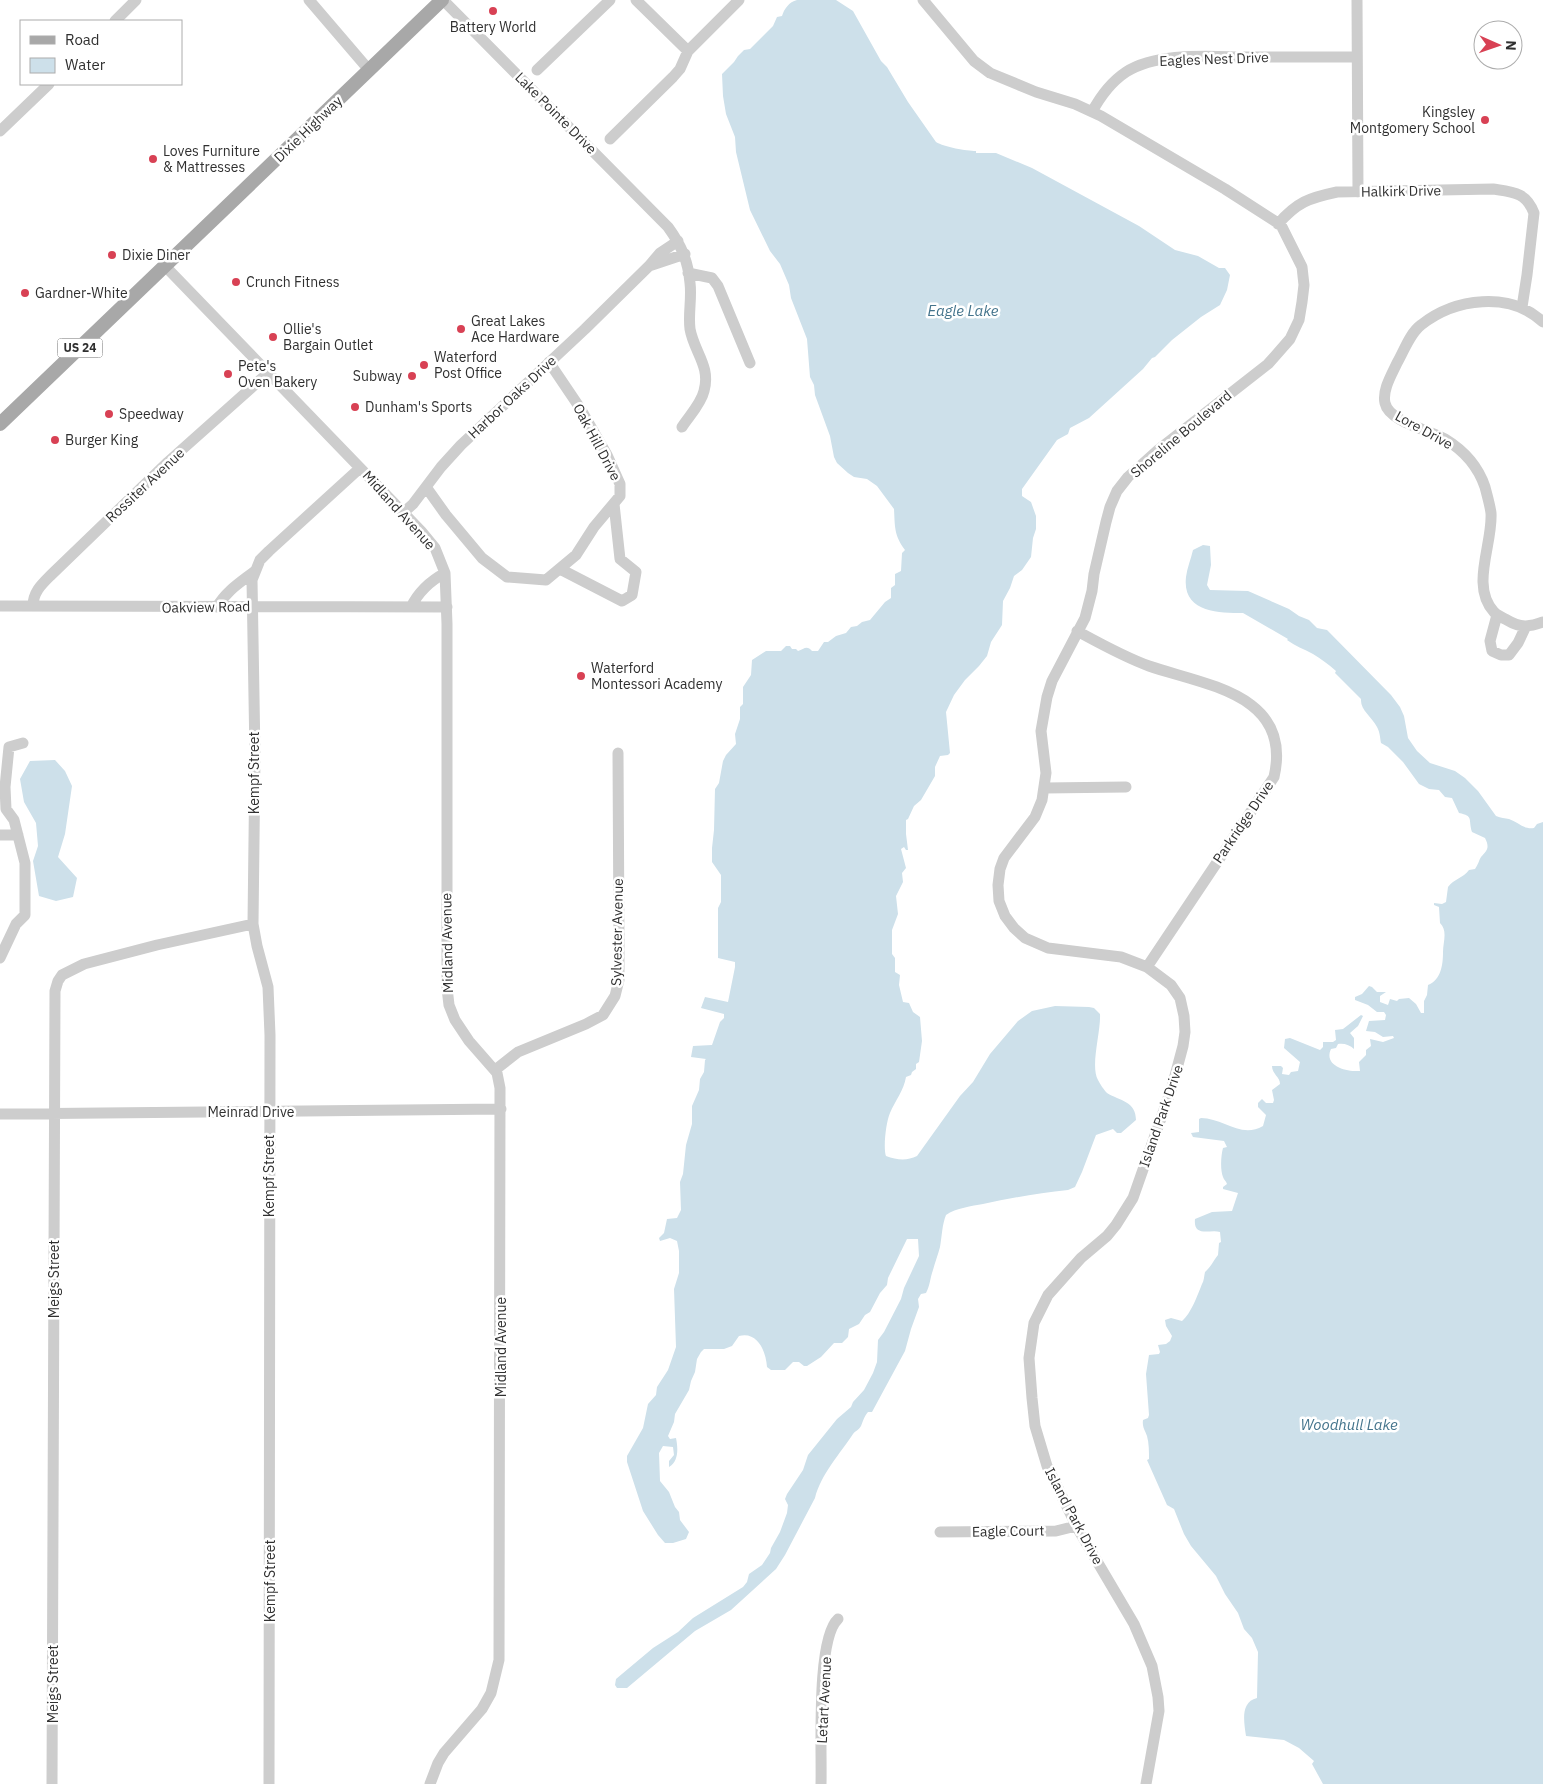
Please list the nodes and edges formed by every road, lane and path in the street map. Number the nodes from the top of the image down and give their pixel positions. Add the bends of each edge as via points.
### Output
1 (136, 0) edge
2 (309, 0) edge
3 (442, 0) edge
4 (610, 0) edge
5 (636, 0) edge
6 (739, 0) edge
7 (923, 0) edge
8 (1357, 0) edge
9 (116, 20) edge
10 (688, 51) junction
11 (1357, 57) junction
12 (369, 70) junction
13 (537, 70) dead end
14 (48, 85) edge
15 (1092, 112) junction
16 (0, 130) edge
17 (610, 139) dead end
18 (1358, 192) junction
19 (1278, 224) junction
20 (678, 241) junction
21 (685, 254) junction
22 (165, 266) junction
23 (650, 266) junction
24 (688, 274) junction
25 (1522, 307) junction
26 (1543, 322) edge
27 (549, 362) junction
28 (750, 363) dead end
29 (269, 372) junction
30 (39, 387) junction
31 (0, 412) edge
32 (0, 424) edge
33 (682, 427) dead end
34 (360, 468) junction
35 (426, 487) junction
36 (614, 504) junction
37 (403, 513) junction
38 (560, 569) junction
39 (255, 571) junction
40 (445, 573) junction
41 (0, 606) edge
42 (32, 606) junction
43 (253, 606) junction
44 (411, 606) junction
45 (217, 607) junction
46 (447, 607) junction
47 (1498, 615) junction
48 (1543, 622) edge
49 (1526, 626) junction
50 (1077, 631) junction
51 (23, 743) dead end
52 (618, 753) dead end
53 (1126, 787) dead end
54 (1045, 788) junction
55 (3, 809) edge
56 (0, 835) edge
57 (18, 835) junction
58 (254, 924) junction
59 (0, 958) edge
60 (1147, 967) junction
61 (494, 1070) junction
62 (501, 1109) junction
63 (270, 1111) junction
64 (56, 1113) junction
65 (0, 1114) edge
66 (1076, 1526) junction
67 (940, 1532) dead end
68 (838, 1618) dead end
69 (52, 1784) edge
70 (269, 1784) edge
71 (430, 1784) edge
72 (821, 1784) edge
73 (1146, 1784) edge

1 - 9 street
2 - 12 street
3 - 12 main road, Dixie Highway / US 24
3 - 20 street, Lake Pointe Drive via 668,227
4 - 13 street
5 - 10 street
6 - 10 street
7 - 15 street, Shoreline Boulevard via 974,61 990,73
8 - 11 street
10 - 17 street via 680,70
11 - 15 street, Eagles Nest Drive via 1165,58 1126,72 1101,96
11 - 18 street
12 - 22 main road, Dixie Highway / US 24
14 - 16 street
15 - 19 street, Shoreline Boulevard via 1175,158
18 - 19 street, Halkirk Drive via 1313,197 1290,210
18 - 25 street, Halkirk Drive via 1493,189 1523,196 1535,220
19 - 50 street, Shoreline Boulevard via 1302,267 1304,285 1299,320 1290,339 1268,364 1158,450 1117,491 1106,522 1087,609
20 - 21 street, Lake Pointe Drive
20 - 23 street, Harbor Oaks Drive
21 - 23 street
21 - 24 street, Lake Pointe Drive
22 - 29 street, Midland Avenue
22 - 30 main road, Dixie Highway / US 24
23 - 27 street, Harbor Oaks Drive
24 - 28 street via 712,278 718,286
24 - 33 street, Lake Pointe Drive via 690,329 703,361 705,382 699,403
25 - 26 street, Lore Drive
25 - 47 street, Lore Drive via 1472,302 1453,307 1419,326 1391,376 1385,397 1385,403 1396,417 1444,439 1465,454 1477,469 1491,514 1484,592
27 - 35 street, Harbor Oaks Drive via 461,445
27 - 36 street, Oak Hill Drive via 607,455 620,484 620,496
29 - 34 street, Midland Avenue
29 - 42 street, Rossiter Avenue via 168,462 51,575 38,588
30 - 31 main road via 21,393
30 - 32 main road, Dixie Highway / US 24
34 - 37 street, Midland Avenue
34 - 39 street, Kempf Street via 269,551
35 - 37 street, Harbor Oaks Drive
35 - 38 street, Oak Hill Drive via 482,558 507,577 546,580
36 - 38 street, Oak Hill Drive via 576,555
36 - 38 street via 620,559 636,572 632,594 622,601
37 - 40 street, Midland Avenue via 435,548
39 - 43 street, Kempf Street
39 - 45 street, Kempf Street via 230,589
40 - 44 street via 424,588
40 - 46 street, Midland Avenue
41 - 42 street, Oakview Road
42 - 45 street, Oakview Road
43 - 44 street, Oakview Road
43 - 45 street, Oakview Road
43 - 58 street, Kempf Street
44 - 46 street, Oakview Road
46 - 61 street, Midland Avenue via 447,988 455,1020
47 - 49 street
47 - 49 street via 1490,641 1492,651 1501,655 1509,655
48 - 49 street
50 - 54 street, Shoreline Boulevard via 1052,681 1042,720
50 - 60 street, Parkridge Drive via 1140,662 1234,694 1266,718 1276,746 1274,777
51 - 55 street via 9,747
52 - 61 street, Sylvester Avenue via 620,942 619,980 615,996 603,1015 525,1048
53 - 54 street
54 - 60 street, Shoreline Boulevard via 1035,817 1004,858 1000,869 999,901 1005,916 1025,938 1048,948 1121,957
55 - 57 street via 14,820
56 - 57 street
57 - 59 street via 25,864 25,915 16,924
58 - 63 street, Kempf Street via 270,1003
58 - 64 street, Meigs Street via 102,959 62,975 54,996
60 - 66 street, Island Park Drive via 1171,986 1180,998 1184,1016 1183,1046 1172,1088 1133,1198 1107,1236 1081,1258 1048,1295 1034,1323 1031,1339 1030,1377 1035,1426 1047,1466
61 - 62 street, Midland Avenue via 500,1088
62 - 63 street, Meinrad Drive
62 - 71 street, Midland Avenue via 499,1660 491,1693 482,1709 444,1753
63 - 64 street, Meinrad Drive
63 - 70 street, Kempf Street
64 - 65 street, Meinrad Drive
64 - 69 street, Meigs Street
66 - 67 street, Eagle Court via 1056,1530
66 - 73 street, Island Park Drive via 1134,1624 1152,1666 1159,1711
68 - 72 street, Letart Avenue via 830,1632 822,1674

